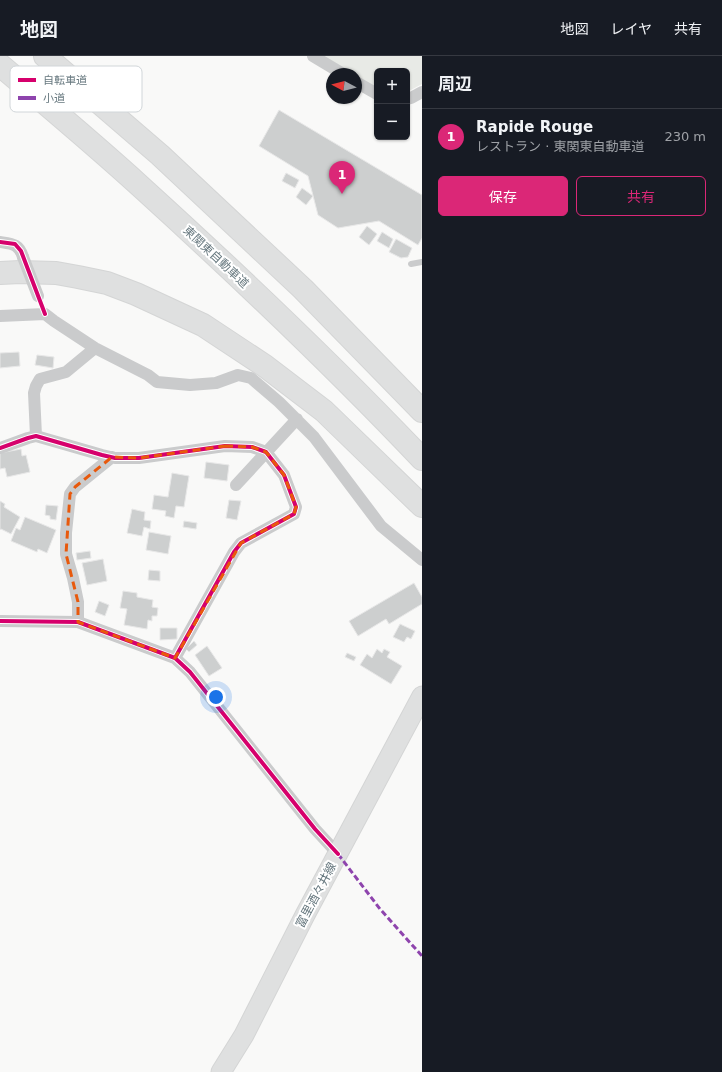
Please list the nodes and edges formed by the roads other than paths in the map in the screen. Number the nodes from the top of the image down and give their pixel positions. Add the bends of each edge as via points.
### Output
1 (45, 56) edge
2 (313, 56) edge
3 (0, 65) edge
4 (57, 66) edge
5 (333, 68) edge
6 (10, 74) edge
7 (362, 85) edge
8 (374, 92) edge
9 (422, 92) edge
10 (410, 98) edge
11 (54, 112) edge
12 (110, 112) edge
13 (0, 242) edge
14 (422, 262) edge
15 (411, 264) dead end
16 (0, 273) edge
17 (45, 314) junction
18 (0, 316) edge
19 (95, 348) junction
20 (422, 411) edge
21 (297, 420) junction
22 (36, 436) junction
23 (0, 448) edge
24 (266, 452) junction
25 (112, 457) junction
26 (422, 459) edge
27 (236, 485) dead end
28 (422, 506) edge
29 (422, 560) edge
30 (0, 621) edge
31 (78, 622) junction
32 (175, 658) junction
33 (422, 696) edge
34 (338, 854) junction
35 (221, 1072) edge

1 - 4 highway
2 - 5 street
3 - 6 highway, 東関東自動車道
7 - 8 street
9 - 10 street
11 - 26 highway, 東関東自動車道 via 139,185 280,316
12 - 20 highway via 297,283
13 - 17 street, bridge via 15,244 21,251
14 - 15 lane
16 - 28 highway via 56,273 107,283 203,325 265,366 324,411
17 - 18 street
17 - 19 street
19 - 21 street via 157,382 190,385 216,383 238,375 251,378
19 - 22 street via 66,372 40,379 34,393
21 - 24 street
21 - 29 street via 314,437 381,526
22 - 23 street
22 - 25 street
24 - 25 street via 252,447 226,446 139,458
24 - 27 street
24 - 32 street via 284,475 296,507 294,514 241,544 234,552
25 - 31 street via 70,494 66,554 78,602
30 - 31 street
31 - 32 street
32 - 34 street via 190,672
33 - 34 main road, 富里酒々井線
34 - 35 main road, 富里酒々井線 via 244,1035

